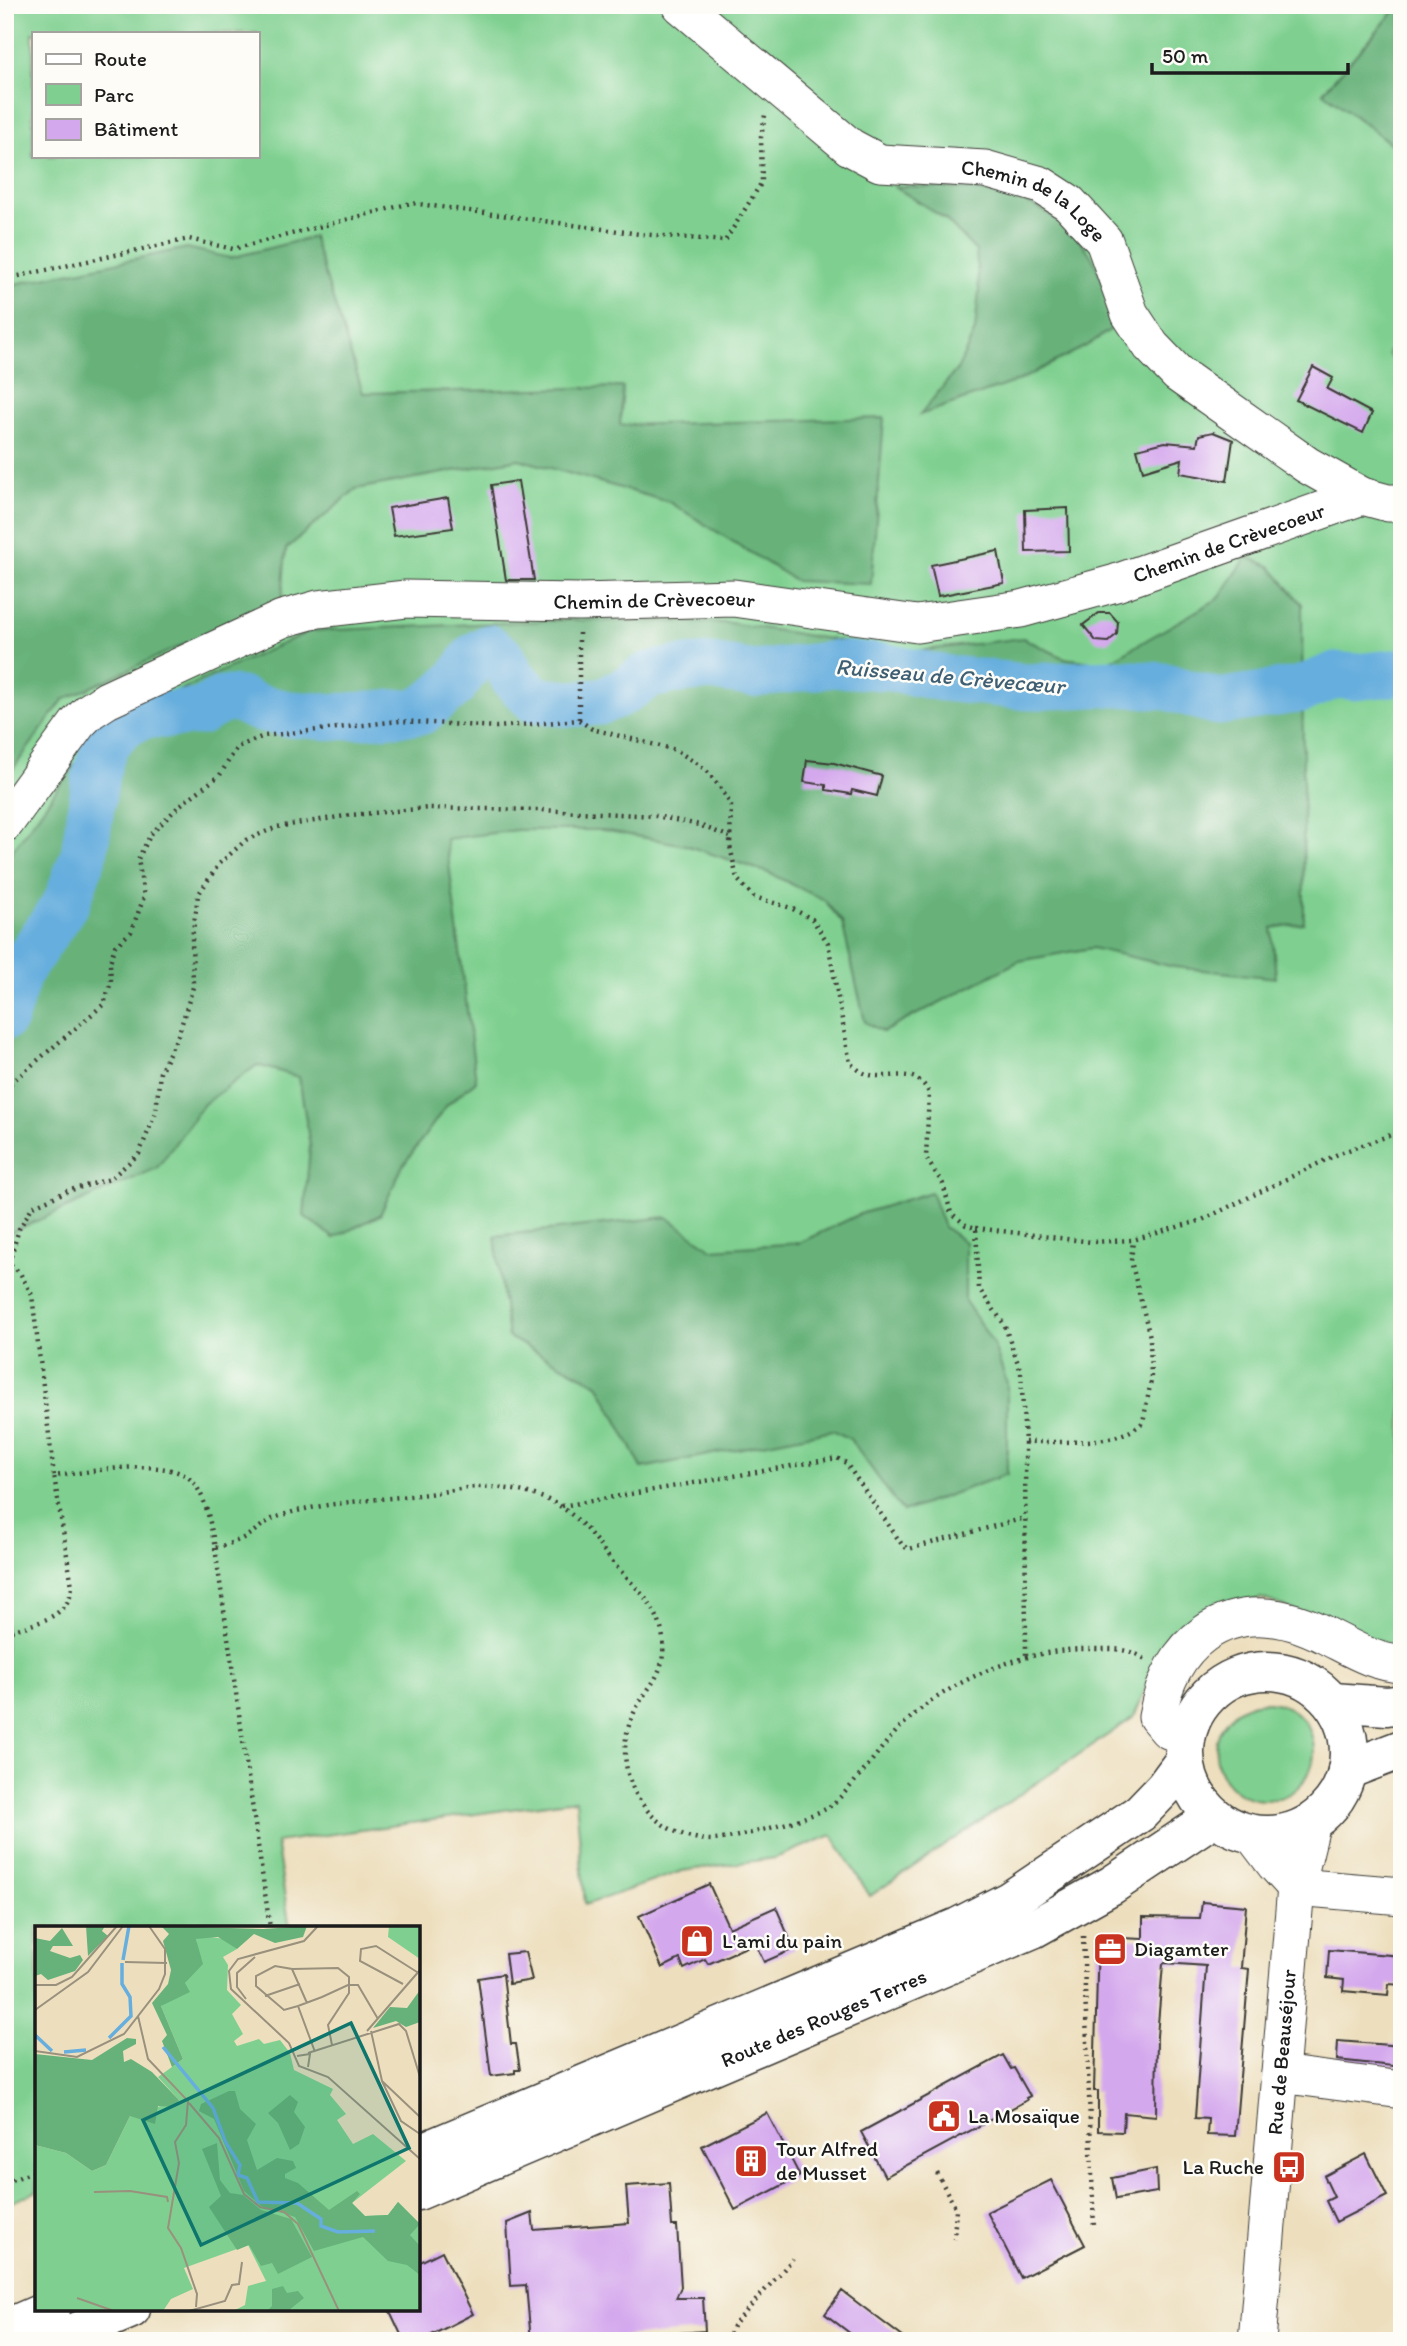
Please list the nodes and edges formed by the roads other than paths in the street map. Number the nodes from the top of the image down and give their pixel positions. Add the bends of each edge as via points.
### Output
1 (681, 5) edge
2 (1362, 496) junction
3 (1402, 503) edge
4 (5, 823) edge
5 (1402, 1664) edge
6 (1333, 1702) junction
7 (1402, 1704) edge
8 (1185, 1749) junction
9 (1402, 1749) edge
10 (1348, 1770) junction
11 (1214, 1817) junction
12 (1312, 1822) junction
13 (1253, 1835) junction
14 (1296, 1887) junction
15 (1402, 1896) edge
16 (1280, 2074) junction
17 (1402, 2090) edge
18 (420, 2153) edge
19 (420, 2190) edge
20 (46, 2311) edge
21 (126, 2311) edge
22 (5, 2329) edge
23 (55, 2341) edge
24 (1257, 2341) edge

1 - 2 street, Chemin de la Loge via 850,147 880,163 985,169 1041,185 1069,203 1104,241 1130,314 1178,374 1307,465
2 - 3 street, Chemin de la Loge
2 - 4 street, Chemin de Crèvecoeur via 1116,583 1021,609 917,624 734,598 579,602 406,599 318,609 282,620 90,711
5 - 8 street via 1371,1658 1294,1622 1259,1616 1228,1621 1197,1639 1180,1658 1160,1702 1157,1717
6 - 7 main road
6 - 8 main road via 1313,1684 1289,1673 1262,1670 1236,1676 1213,1690 1195,1711
6 - 10 main road via 1344,1723
8 - 11 main road via 1194,1791
8 - 18 main road, Route des Rouges Terres via 1164,1788 1140,1813 1009,1901 946,1932
9 - 10 main road
10 - 12 main road via 1329,1808
11 - 13 main road
11 - 19 main road, Route des Rouges Terres via 1112,1885 1033,1929
12 - 13 main road via 1294,1831
12 - 14 street, Rue de Beauséjour
13 - 14 street
14 - 15 street
14 - 16 street, Rue de Beauséjour
16 - 17 street
16 - 24 street, Rue de Beauséjour
20 - 22 main road
21 - 23 main road

